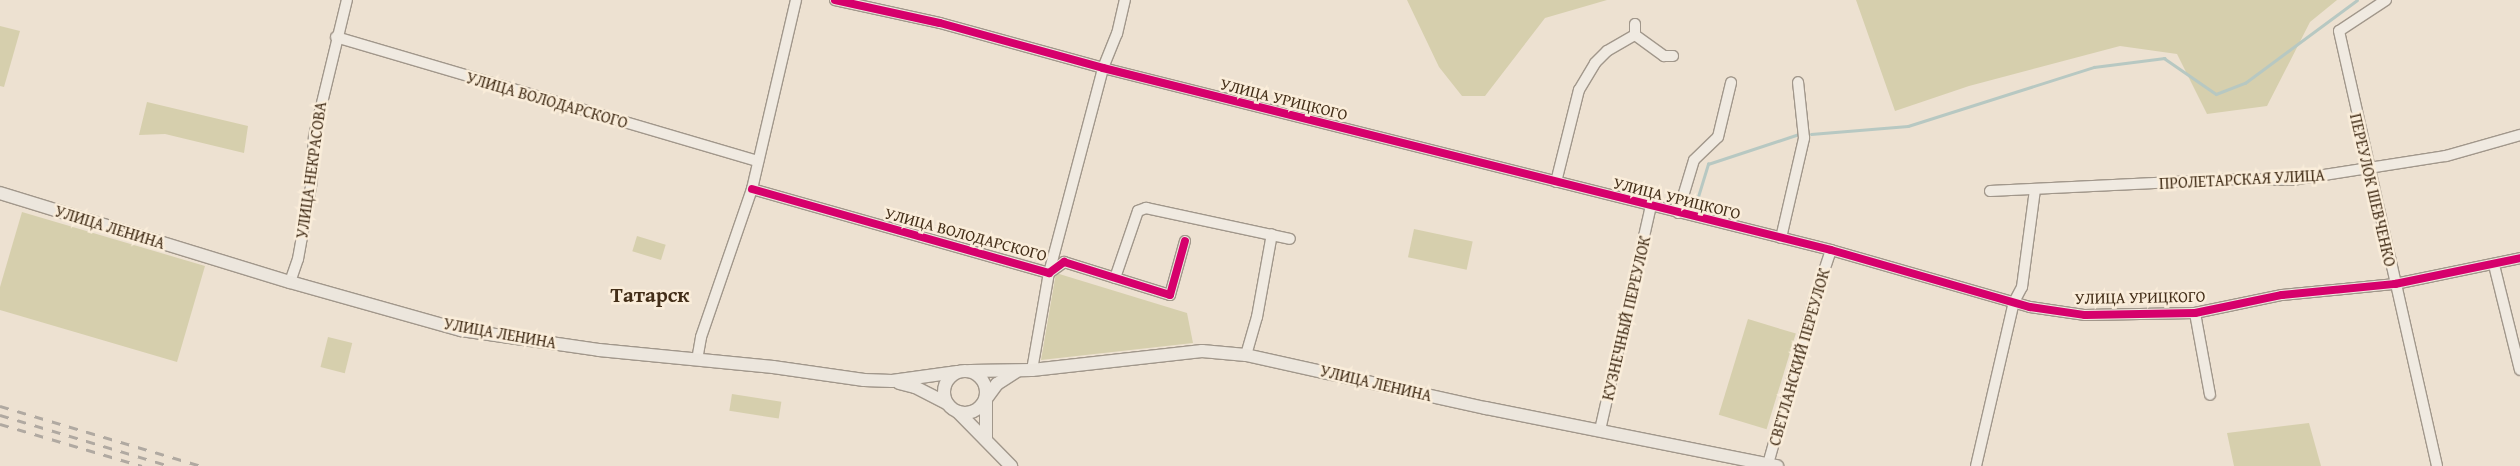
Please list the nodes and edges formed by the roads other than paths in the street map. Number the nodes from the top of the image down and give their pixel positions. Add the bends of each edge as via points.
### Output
1 (347, 0) edge
2 (796, 0) edge
3 (835, 0) edge
4 (1125, 0) edge
5 (2386, 0) edge
6 (1635, 24) dead end
7 (1635, 35) junction
8 (336, 37) junction
9 (1674, 56) dead end
10 (1103, 68) junction
11 (1798, 82) dead end
12 (1731, 83) dead end
13 (2520, 135) edge
14 (758, 161) junction
15 (2368, 170) junction
16 (1556, 182) junction
17 (752, 188) junction
18 (2035, 190) junction
19 (1990, 192) dead end
20 (0, 193) edge
21 (1651, 206) junction
22 (1678, 213) junction
23 (1272, 234) junction
24 (1781, 238) junction
25 (1290, 239) dead end
26 (1184, 241) dead end
27 (1831, 250) junction
28 (2520, 258) edge
29 (2494, 265) junction
30 (1049, 273) junction
31 (1115, 278) junction
32 (290, 282) junction
33 (2395, 284) junction
34 (2014, 302) junction
35 (2194, 313) junction
36 (1246, 355) junction
37 (697, 360) junction
38 (1032, 370) junction
39 (2520, 370) edge
40 (970, 371) junction
41 (957, 372) junction
42 (892, 381) junction
43 (2210, 395) dead end
44 (986, 399) junction
45 (947, 403) junction
46 (958, 412) junction
47 (1600, 430) junction
48 (986, 439) junction
49 (1773, 465) edge
50 (1011, 466) edge
51 (1976, 466) edge
52 (2437, 466) edge

1 - 8 street, УЛИЦА НЕКРАСОВА
2 - 14 street
3 - 10 street, УЛИЦА УРИЦКОГО via 940,23
4 - 10 street via 1118,34
5 - 15 street, ПЕРЕУЛОК ШЕВЧЕНКО via 2339,31
6 - 7 street
7 - 9 street via 1664,56
7 - 16 street via 1607,51 1578,90
8 - 14 street, УЛИЦА ВОЛОДАРСКОГО
8 - 32 street, УЛИЦА НЕКРАСОВА via 314,136 312,181 298,259
10 - 16 street, УЛИЦА УРИЦКОГО
10 - 30 street
11 - 24 street via 1804,138
12 - 22 street via 1718,137 1694,160
13 - 15 street, ПРОЛЕТАРСКАЯ УЛИЦА via 2446,156
14 - 17 street
15 - 18 street, ПРОЛЕТАРСКАЯ УЛИЦА via 2292,180 2237,179
15 - 33 street, ПЕРЕУЛОК ШЕВЧЕНКО
16 - 21 street, УЛИЦА УРИЦКОГО
17 - 30 street, УЛИЦА ВОЛОДАРСКОГО
17 - 37 street via 701,337
18 - 19 street, ПРОЛЕТАРСКАЯ УЛИЦА
18 - 34 street via 2022,287
20 - 32 main road, УЛИЦА ЛЕНИНА
21 - 22 street, УЛИЦА УРИЦКОГО
21 - 47 street, КУЗНЕЧНЫЙ ПЕРЕУЛОК
22 - 24 street, УЛИЦА УРИЦКОГО
23 - 25 street
23 - 31 street via 1146,208 1138,211
23 - 36 street via 1257,317
24 - 27 street, УЛИЦА УРИЦКОГО
26 - 31 street, УЛИЦА ВОЛОДАРСКОГО via 1170,295
27 - 34 street, УЛИЦА УРИЦКОГО
27 - 49 street, СВЕТЛАНСКИЙ ПЕРЕУЛОК via 1812,307
28 - 29 street, УЛИЦА УРИЦКОГО
29 - 33 street, УЛИЦА УРИЦКОГО
29 - 39 street
30 - 31 street, УЛИЦА ВОЛОДАРСКОГО via 1064,262
30 - 38 street
32 - 37 main road, УЛИЦА ЛЕНИНА via 462,330
33 - 35 street, УЛИЦА УРИЦКОГО via 2282,295
33 - 52 street, ПЕРЕУЛОК ШЕВЧЕНКО
34 - 35 street, УЛИЦА УРИЦКОГО via 2085,315
34 - 51 street
35 - 43 street
36 - 38 main road, УЛИЦА ЛЕНИНА via 1202,351
36 - 47 main road, УЛИЦА ЛЕНИНА
37 - 42 main road, УЛИЦА ЛЕНИНА via 773,367 845,379
38 - 40 main road, УЛИЦА ЛЕНИНА
38 - 44 main road via 1017,371 1005,377
40 - 41 main road, УЛИЦА ЛЕНИНА
40 - 44 main road via 986,385
41 - 42 main road, УЛИЦА ЛЕНИНА
41 - 45 main road via 946,382 944,396
42 - 45 main road via 915,387
44 - 46 main road via 978,410
44 - 48 main road
45 - 46 main road
46 - 48 main road
47 - 49 main road, УЛИЦА ЛЕНИНА
48 - 50 main road

